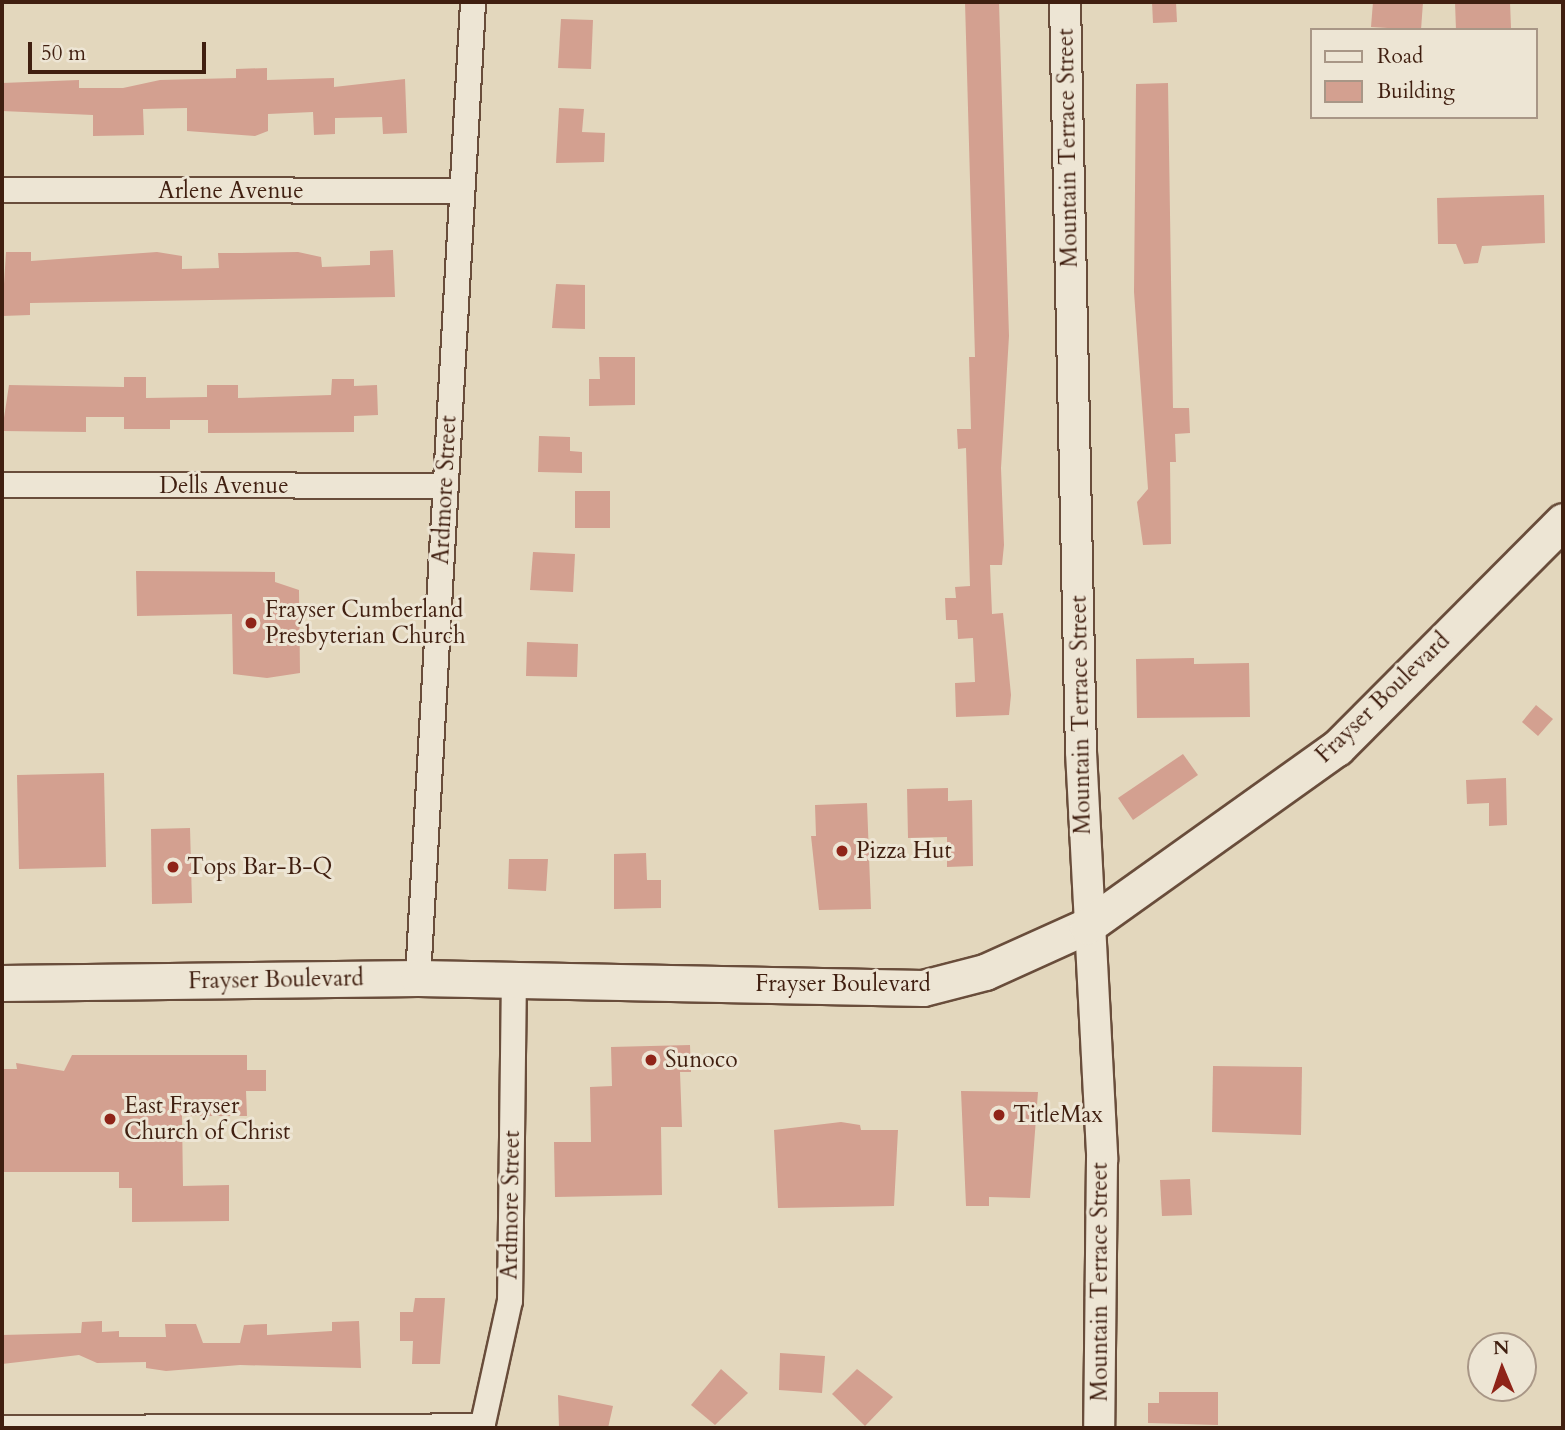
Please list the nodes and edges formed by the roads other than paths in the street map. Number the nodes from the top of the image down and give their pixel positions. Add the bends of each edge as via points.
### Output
1 (473, 2) edge
2 (1065, 2) edge
3 (2, 190) edge
4 (460, 191) junction
5 (2, 485) edge
6 (445, 486) junction
7 (1563, 520) edge
8 (1087, 926) junction
9 (418, 978) junction
10 (514, 979) junction
11 (2, 983) edge
12 (483, 1427) edge
13 (4, 1428) edge
14 (105, 1428) edge
15 (1099, 1428) edge

1 - 4 street, Ardmore Street
2 - 8 street, Mountain Terrace Street
3 - 4 street, Arlene Avenue
4 - 6 street, Ardmore Street
5 - 6 street, Dells Avenue
6 - 9 street, Ardmore Street
7 - 8 main road, Frayser Boulevard via 1337,748
8 - 10 main road, Frayser Boulevard via 985,972 923,988
8 - 15 street, Mountain Terrace Street via 1101,1159
9 - 10 main road, Frayser Boulevard
9 - 11 main road, Frayser Boulevard
10 - 12 street, Ardmore Street via 510,1301
12 - 14 street
13 - 14 street

